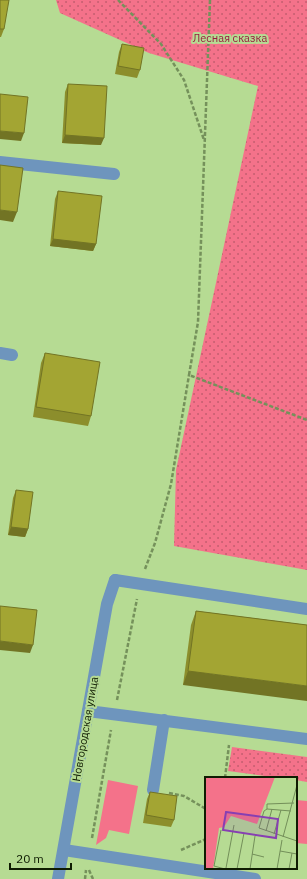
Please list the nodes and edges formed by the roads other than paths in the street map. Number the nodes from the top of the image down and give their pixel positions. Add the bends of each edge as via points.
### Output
1 (0, 162) edge
2 (114, 174) dead end
3 (0, 353) edge
4 (12, 355) dead end
5 (307, 610) edge
6 (88, 710) junction
7 (164, 720) junction
8 (307, 739) edge
9 (153, 790) road end
10 (64, 850) junction
11 (58, 879) edge
12 (255, 879) edge

1 - 2 street
3 - 4 street
5 - 6 street, Новгородская улица via 115,580 107,604
6 - 7 street
6 - 10 street, Новгородская улица
7 - 8 street
7 - 9 street
10 - 11 street, Новгородская улица
10 - 12 street

